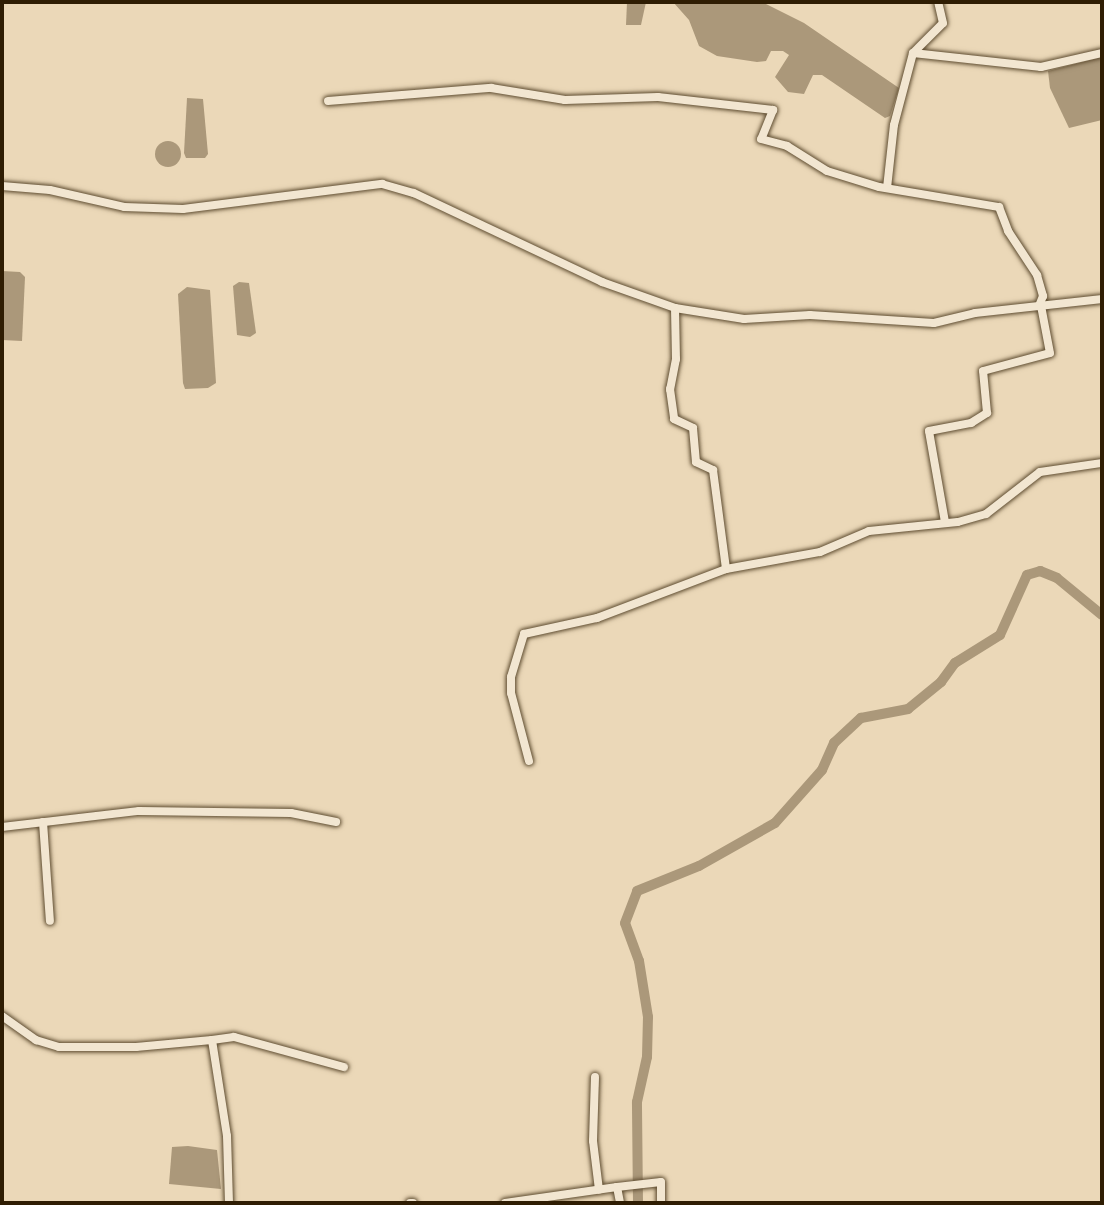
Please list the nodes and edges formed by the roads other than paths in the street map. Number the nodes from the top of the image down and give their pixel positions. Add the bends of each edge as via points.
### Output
1 (938, 2) edge
2 (913, 53) junction
3 (1102, 53) edge
4 (328, 101) dead end
5 (2, 186) edge
6 (887, 188) junction
7 (1102, 299) edge
8 (1040, 306) junction
9 (675, 308) junction
10 (1102, 463) edge
11 (945, 522) junction
12 (726, 569) junction
13 (528, 761) dead end
14 (336, 821) dead end
15 (43, 822) junction
16 (2, 827) edge
17 (50, 920) dead end
18 (2, 1016) edge
19 (212, 1040) junction
20 (344, 1067) dead end
21 (595, 1077) dead end
22 (617, 1187) junction
23 (598, 1191) junction
24 (229, 1203) edge
25 (505, 1203) edge
26 (620, 1203) edge
27 (661, 1203) edge

1 - 2 street via 943,23
2 - 3 street via 1041,67
2 - 6 street via 894,125
4 - 6 street via 461,88 565,100 658,97 773,110 761,139 786,146 845,178
5 - 9 street via 50,190 124,207 183,209 382,184 414,193 602,282
6 - 8 street via 999,207 1008,232 1037,275 1043,296
7 - 8 street
8 - 9 street via 919,324 810,315 744,318
8 - 11 street via 1050,353 983,371 987,412 971,423 929,430
9 - 12 street via 676,359 670,389 674,419 693,428 696,462 713,470
10 - 11 street via 1052,467 986,514
11 - 12 street via 888,526 820,552
12 - 13 street via 608,614 524,634 510,677
14 - 15 street via 291,813 139,811
15 - 16 street
15 - 17 street
18 - 19 street via 36,1040 59,1047 136,1047
19 - 20 street via 234,1037
19 - 24 street via 227,1136
21 - 23 street via 593,1141
22 - 23 street
22 - 26 street
22 - 27 street via 661,1182
23 - 25 street

